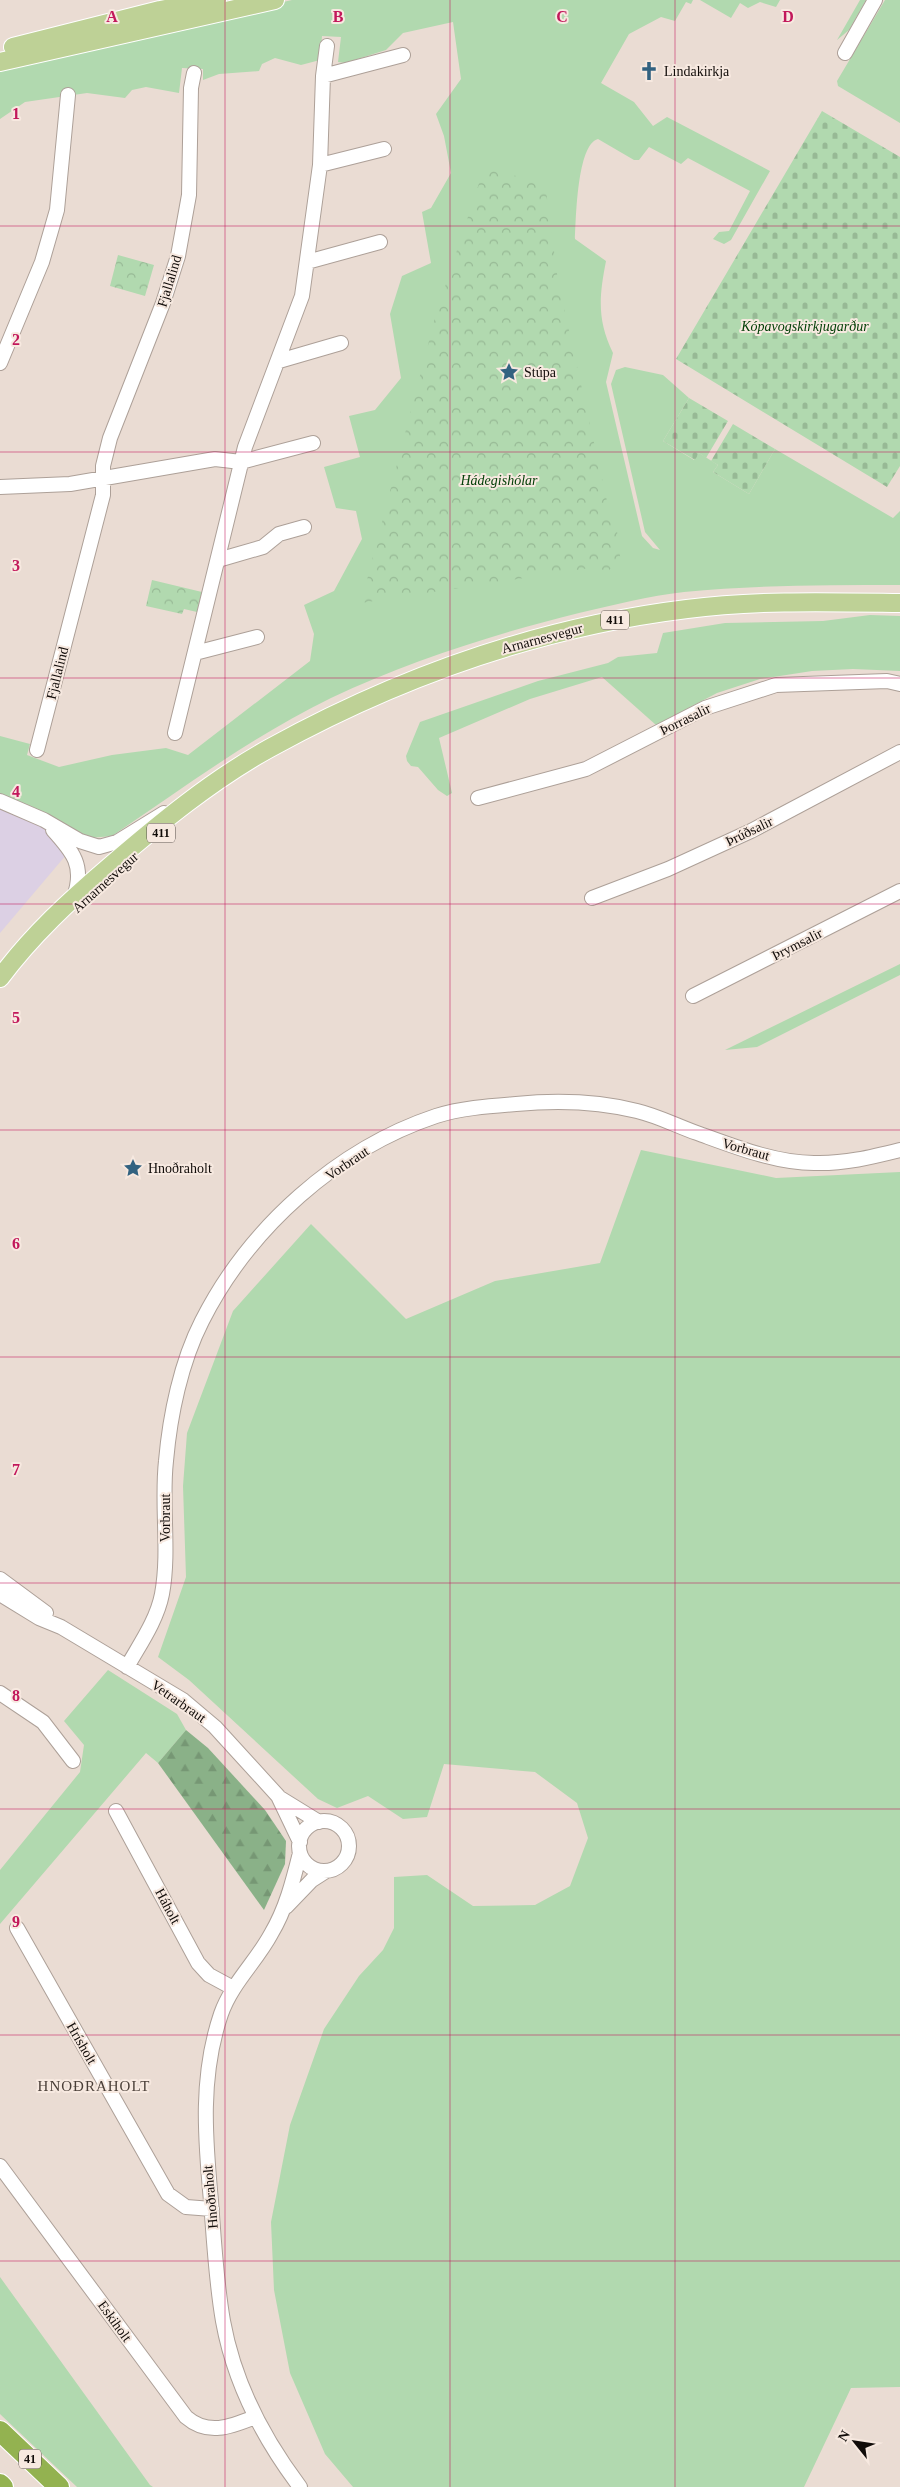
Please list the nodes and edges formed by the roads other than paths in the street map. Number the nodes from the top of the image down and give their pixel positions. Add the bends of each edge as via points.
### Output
1 (217, 0) edge
2 (275, 0) edge
3 (876, 0) edge
4 (178, 2) edge
5 (201, 18) junction
6 (100, 39) junction
7 (326, 46) dead end
8 (0, 50) edge
9 (845, 54) dead end
10 (403, 55) dead end
11 (0, 62) edge
12 (194, 73) dead end
13 (323, 76) junction
14 (68, 95) dead end
15 (384, 149) dead end
16 (320, 165) junction
17 (380, 242) dead end
18 (307, 262) junction
19 (341, 343) dead end
20 (279, 361) junction
21 (0, 363) edge
22 (313, 443) dead end
23 (242, 462) junction
24 (103, 479) junction
25 (0, 487) edge
26 (304, 527) dead end
27 (218, 560) junction
28 (900, 603) edge
29 (257, 637) dead end
30 (195, 653) junction
31 (900, 684) edge
32 (344, 712) junction
33 (175, 733) dead end
34 (37, 750) dead end
35 (900, 752) edge
36 (204, 791) junction
37 (478, 798) dead end
38 (0, 801) edge
39 (44, 820) junction
40 (900, 891) edge
41 (74, 897) junction
42 (592, 898) dead end
43 (0, 978) edge
44 (0, 982) edge
45 (693, 996) dead end
46 (900, 1150) edge
47 (0, 1579) edge
48 (0, 1594) edge
49 (61, 1627) junction
50 (127, 1667) junction
51 (0, 1693) edge
52 (73, 1761) dead end
53 (278, 1796) junction
54 (116, 1811) dead end
55 (319, 1822) junction
56 (300, 1847) junction
57 (326, 1871) junction
58 (285, 1907) junction
59 (17, 1928) dead end
60 (233, 1988) junction
61 (0, 2166) edge
62 (212, 2209) junction
63 (255, 2418) junction
64 (0, 2432) edge
65 (0, 2484) edge
66 (3, 2487) edge
67 (59, 2487) edge
68 (300, 2487) edge

1 - 4 main road
2 - 5 main road
3 - 9 street
4 - 5 main road via 190,15
4 - 6 main road via 172,15 162,20 118,30
4 - 8 main road
5 - 6 main road
6 - 11 main road
7 - 13 street
10 - 13 street
12 - 24 street, Fjallalind via 191,88 190,194 178,256 110,438
13 - 16 street
14 - 21 street via 57,210 42,262
15 - 16 street
16 - 18 street
17 - 18 street
18 - 20 street via 302,296
19 - 20 street
20 - 23 street via 251,427
22 - 23 street
23 - 24 street via 215,459
23 - 27 street
24 - 25 street
24 - 34 street, Fjallalind via 103,495
26 - 27 street via 279,534 263,547
27 - 30 street
28 - 32 main road, Arnarnesvegur / 411 via 779,602 687,609 605,622 473,658 380,692
29 - 30 street
30 - 33 street
31 - 37 street, Þorrasalir via 887,681 776,685 705,708 586,769
32 - 36 main road, Arnarnesvegur / 411 via 269,749
32 - 44 main road, Arnarnesvegur / 411 via 210,797 154,839 76,907
35 - 42 street, Þrúðsalir via 751,831 668,869
36 - 39 street via 109,845 99,847 84,843
36 - 41 main road, Arnarnesvegur / 411 via 148,833
38 - 39 street
39 - 41 street via 74,854 79,881
40 - 45 street, Þrymsalir
41 - 43 main road, Arnarnesvegur / 411 via 24,946
46 - 50 street, Vorbraut via 866,1158 811,1163 733,1146 636,1110 592,1102 548,1101 489,1106 439,1115 395,1132 346,1161 282,1210 230,1272 201,1323 177,1394 166,1461 162,1595
47 - 49 street, Vetrarbraut
48 - 49 street, Vetrarbraut via 39,1618
49 - 50 street, Vetrarbraut
50 - 53 street, Vetrarbraut via 195,1709
51 - 52 street via 42,1722
53 - 55 street, Vetrarbraut
53 - 56 street, Vetrarbraut
54 - 60 street, Háholt via 198,1963 209,1975
55 - 56 street via 306,1829
55 - 57 street, Vetrarbraut via 338,1825 346,1834 349,1845 344,1862
56 - 57 street, Vetrarbraut via 303,1859 313,1869
56 - 58 street, Hnoðraholt
57 - 58 street, Hnoðraholt
58 - 60 street, Hnoðraholt via 271,1936
59 - 62 street, Hrísholt via 168,2194 186,2207
60 - 62 street, Hnoðraholt via 221,2015 206,2077 204,2124
61 - 63 street, Eskiholt via 186,2417 213,2430
62 - 63 street, Hnoðraholt via 223,2323
63 - 68 street, Hnoðraholt
64 - 67 highway, 41
65 - 66 highway

